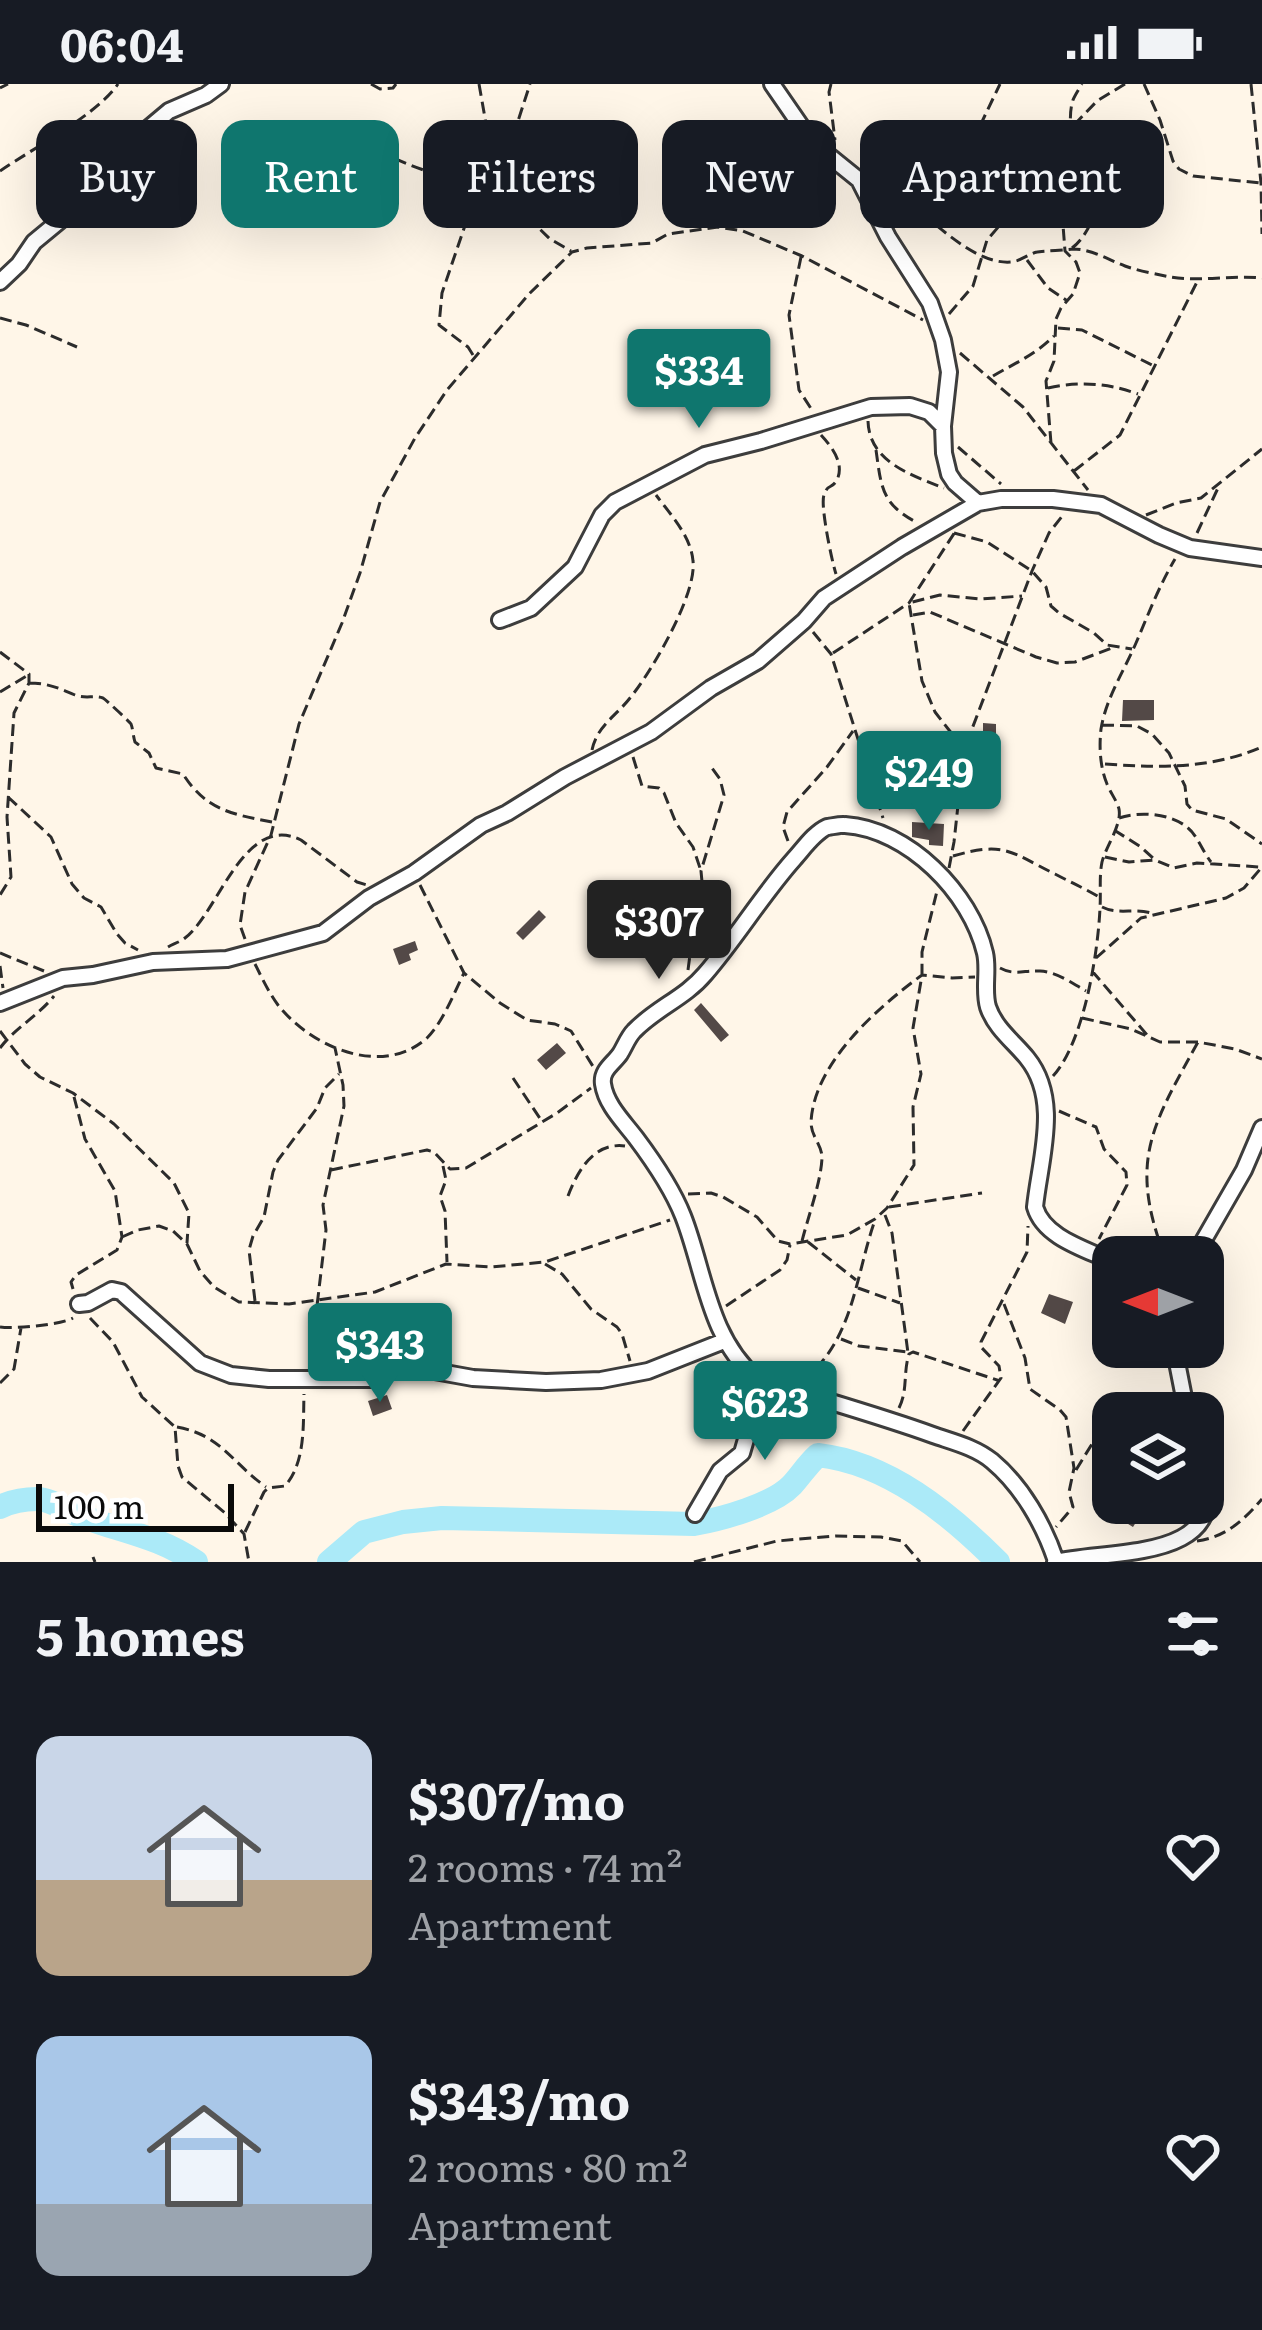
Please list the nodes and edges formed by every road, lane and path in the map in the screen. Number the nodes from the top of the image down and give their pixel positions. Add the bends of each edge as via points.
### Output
1 (8, 84) edge
2 (118, 84) edge
3 (220, 84) edge
4 (370, 84) edge
5 (396, 84) edge
6 (479, 84) edge
7 (530, 84) edge
8 (772, 84) edge
9 (831, 84) edge
10 (1000, 84) edge
11 (1082, 84) edge
12 (1126, 84) edge
13 (1144, 84) edge
14 (1251, 84) edge
15 (0, 88) edge
16 (485, 120) edge
17 (518, 120) edge
18 (797, 120) edge
19 (834, 120) edge
20 (983, 120) edge
21 (1072, 120) edge
22 (1079, 120) edge
23 (836, 160) edge
24 (0, 171) edge
25 (860, 182) edge
26 (1261, 183) edge
27 (464, 228) edge
28 (539, 228) edge
29 (884, 228) edge
30 (940, 228) edge
31 (998, 228) edge
32 (1065, 228) edge
33 (1088, 228) edge
34 (1262, 234) edge
35 (1068, 250) junction
36 (572, 252) junction
37 (981, 255) junction
38 (802, 256) junction
39 (1025, 258) junction
40 (1262, 278) edge
41 (1199, 279) junction
42 (0, 282) edge
43 (1067, 301) junction
44 (0, 318) edge
45 (1056, 327) junction
46 (940, 333) junction
47 (1055, 335) junction
48 (77, 346) dead end
49 (474, 357) junction
50 (1155, 367) junction
51 (990, 378) junction
52 (1046, 388) junction
53 (1140, 395) junction
54 (871, 407) junction
55 (820, 423) junction
56 (944, 432) junction
57 (1052, 443) junction
58 (875, 448) junction
59 (1262, 448) edge
60 (1074, 471) junction
61 (649, 484) junction
62 (1218, 486) junction
63 (964, 491) junction
64 (1022, 499) junction
65 (1074, 502) junction
66 (1101, 505) junction
67 (973, 506) junction
68 (1135, 521) junction
69 (930, 530) junction
70 (954, 533) junction
71 (1186, 546) junction
72 (1262, 558) edge
73 (1032, 571) junction
74 (843, 586) junction
75 (1023, 596) junction
76 (910, 604) junction
77 (911, 615) junction
78 (500, 620) dead end
79 (804, 621) junction
80 (1006, 642) junction
81 (1112, 648) junction
82 (1134, 649) junction
83 (0, 652) edge
84 (831, 654) junction
85 (29, 674) junction
86 (29, 682) junction
87 (0, 692) edge
88 (1102, 725) junction
89 (854, 730) junction
90 (634, 743) junction
91 (1262, 747) edge
92 (964, 750) junction
93 (590, 764) junction
94 (709, 764) dead end
95 (1101, 764) junction
96 (1175, 766) junction
97 (7, 796) junction
98 (1118, 818) junction
99 (274, 823) junction
100 (1114, 830) junction
101 (272, 835) junction
102 (889, 837) junction
103 (1262, 844) edge
104 (951, 856) junction
105 (1103, 857) junction
106 (794, 859) junction
107 (1155, 860) junction
108 (1212, 863) junction
109 (1262, 867) edge
110 (701, 871) junction
111 (414, 873) junction
112 (943, 879) junction
113 (386, 888) junction
114 (0, 895) edge
115 (1100, 898) junction
116 (1100, 906) junction
117 (1155, 914) junction
118 (0, 953) edge
119 (249, 953) junction
120 (986, 955) junction
121 (1096, 958) junction
122 (154, 959) junction
123 (0, 966) edge
124 (1092, 971) junction
125 (464, 973) junction
126 (922, 975) junction
127 (986, 975) junction
128 (65, 978) junction
129 (1087, 992) junction
130 (684, 995) junction
131 (3, 1002) edge
132 (1081, 1017) junction
133 (0, 1031) edge
134 (1150, 1037) junction
135 (7, 1039) junction
136 (1198, 1042) junction
137 (0, 1048) edge
138 (334, 1048) junction
139 (1262, 1059) edge
140 (340, 1073) junction
141 (513, 1078) dead end
142 (602, 1079) junction
143 (1043, 1086) junction
144 (73, 1094) junction
145 (1047, 1108) junction
146 (542, 1121) junction
147 (1262, 1128) edge
148 (644, 1149) junction
149 (442, 1163) junction
150 (331, 1170) junction
151 (982, 1192) dead end
152 (568, 1196) dead end
153 (674, 1196) junction
154 (1035, 1207) junction
155 (885, 1210) junction
156 (682, 1215) junction
157 (875, 1219) junction
158 (1101, 1236) edge
159 (1159, 1236) edge
160 (1206, 1236) edge
161 (122, 1237) junction
162 (805, 1242) junction
163 (187, 1244) junction
164 (790, 1244) junction
165 (1092, 1251) edge
166 (542, 1263) junction
167 (446, 1264) junction
168 (857, 1284) junction
169 (318, 1298) junction
170 (1003, 1302) junction
171 (902, 1303) junction
172 (79, 1304) joint
173 (256, 1305) junction
174 (712, 1314) junction
175 (21, 1326) junction
176 (0, 1327) edge
177 (839, 1339) junction
178 (724, 1341) junction
179 (909, 1353) junction
180 (634, 1375) junction
181 (352, 1379) junction
182 (757, 1379) junction
183 (305, 1380) junction
184 (1000, 1381) junction
185 (0, 1384) edge
186 (792, 1389) junction
187 (893, 1420) junction
188 (175, 1426) junction
189 (956, 1442) junction
190 (1092, 1443) edge
191 (1074, 1472) junction
192 (268, 1488) junction
193 (1262, 1498) edge
194 (694, 1514) dead end
195 (1201, 1524) edge
196 (244, 1534) junction
197 (1048, 1536) junction
198 (1184, 1542) junction
199 (249, 1562) edge
200 (694, 1562) edge
201 (920, 1562) edge
202 (1055, 1562) edge

1 - 15 path
2 - 24 path
3 - 42 street via 143,132 109,180
4 - 5 path
6 - 16 path
7 - 17 path
8 - 18 street
9 - 19 path
10 - 20 path
11 - 21 path
12 - 22 path
13 - 26 path via 1179,169
14 - 26 path
23 - 25 street
26 - 34 path
27 - 49 path via 439,325
28 - 36 path
29 - 46 street
30 - 37 path
31 - 37 path
32 - 35 path
33 - 35 path
35 - 39 path
35 - 41 path
35 - 43 path via 1080,273
36 - 38 path via 718,227
36 - 49 path
37 - 39 path
37 - 46 path via 973,286
38 - 46 path
38 - 55 path via 789,315 799,389
39 - 43 path
40 - 41 path
41 - 50 path
43 - 45 path
44 - 48 path
45 - 47 path
45 - 50 path via 1082,331
46 - 51 path
46 - 56 street via 949,372
47 - 51 path
47 - 52 path
49 - 99 path via 380,502 299,724
50 - 53 path
51 - 57 path
52 - 53 path via 1088,382
52 - 57 path
53 - 60 path via 1120,435
54 - 55 street
54 - 56 street via 928,412
54 - 58 path via 866,426
55 - 61 street via 705,455
55 - 74 path via 838,470 822,501
56 - 63 street via 949,474
56 - 64 path
57 - 60 path
58 - 63 path via 891,465
58 - 69 path via 883,492 898,513
59 - 62 path
60 - 66 path
61 - 78 street via 602,515 575,567 553,589
61 - 93 path via 685,535 694,562 689,590 647,677 592,742
62 - 68 path
62 - 71 path
63 - 67 street
64 - 65 street
64 - 67 street
65 - 66 street
65 - 73 path
66 - 68 street
67 - 69 street
67 - 70 path
68 - 71 street
69 - 74 street
70 - 73 path via 987,542
70 - 76 path
71 - 72 street
71 - 82 path
73 - 75 path
73 - 81 path via 1051,606
74 - 79 street
75 - 76 path via 940,595
75 - 80 path
76 - 77 path
76 - 84 path
77 - 80 path via 930,611
77 - 92 path via 922,681
79 - 84 path
79 - 90 street
80 - 81 path via 1057,663
80 - 92 path
81 - 82 path
82 - 88 path
83 - 85 path
84 - 89 path
85 - 86 path
85 - 87 path
86 - 97 path via 14,712
86 - 99 path via 108,700 156,768 183,774 212,806
88 - 95 path
88 - 96 path via 1152,734
89 - 102 path
89 - 106 path via 787,812 783,827
90 - 93 street
90 - 110 path via 642,786 664,793
91 - 96 path
92 - 104 path
93 - 111 street
94 - 110 path via 724,795
95 - 96 path
95 - 98 path
96 - 103 path via 1192,810 1226,818
97 - 114 path via 11,877
97 - 122 path via 50,837 84,898 125,943
98 - 100 path
98 - 108 path via 1140,812 1185,825
99 - 101 path
100 - 105 path
100 - 107 path
101 - 113 path via 291,835 357,882
101 - 119 path via 245,892 241,925
101 - 122 path via 243,860 185,938
102 - 106 street via 828,826
102 - 112 street
104 - 112 path
104 - 115 path via 1000,848
105 - 107 path
105 - 115 path
106 - 130 street
107 - 108 path via 1174,868
108 - 109 path
109 - 117 path via 1226,898
110 - 130 path via 704,904
111 - 113 street
111 - 125 path
112 - 120 street
112 - 126 path
113 - 119 street via 323,933
115 - 116 path
116 - 117 path
116 - 121 path
117 - 121 path
118 - 128 path
119 - 122 street
119 - 138 path via 279,1007
120 - 127 street
120 - 129 path via 1007,973 1042,970
121 - 124 path
122 - 128 street
123 - 131 path
124 - 129 path
124 - 134 path
125 - 138 path via 431,1034 410,1051 384,1057
125 - 142 path via 527,1020 572,1031
126 - 127 path
126 - 155 path via 913,1028 921,1074 914,1166
126 - 162 path via 825,1072 812,1122 822,1160
127 - 143 street via 988,1008
128 - 131 street
128 - 135 path
129 - 132 path
130 - 142 street via 632,1033
132 - 134 path
132 - 143 path
133 - 135 path
134 - 136 path
135 - 137 path
135 - 144 path via 40,1077
136 - 139 path
136 - 159 path via 1149,1149 1146,1182
138 - 140 path
140 - 150 path via 344,1106
140 - 173 path via 273,1172 250,1250
141 - 146 path
142 - 146 path
142 - 148 street
143 - 145 street
144 - 161 path via 85,1139 115,1191
144 - 163 path via 174,1183 189,1213
145 - 154 street
145 - 158 path via 1096,1127 1126,1172
146 - 149 path via 466,1168
147 - 160 street
148 - 152 path via 608,1145 580,1169
148 - 153 street
149 - 150 path via 427,1150
149 - 167 path
150 - 169 path
151 - 155 path
153 - 156 street
153 - 164 path via 723,1197
154 - 165 street via 1048,1229
154 - 170 path via 1027,1252
155 - 157 path
155 - 171 path
156 - 166 path
156 - 174 street
157 - 162 path
157 - 168 path
161 - 163 path via 159,1226
161 - 172 path via 117,1250 76,1274
162 - 164 path
162 - 168 path
163 - 173 path via 214,1287
164 - 174 path via 780,1270
166 - 167 path
166 - 180 path via 617,1327
167 - 169 path via 374,1292
168 - 171 path
168 - 177 path
169 - 173 path
169 - 181 path via 313,1354
170 - 184 path via 981,1342
170 - 191 path via 1030,1389 1066,1417
171 - 179 path
172 - 183 street via 121,1292 200,1363 231,1375
174 - 178 street
175 - 176 path
175 - 185 path via 14,1369
175 - 188 path via 60,1325 80,1311 113,1342 142,1397
177 - 179 path
177 - 186 path
178 - 180 street
178 - 182 street
179 - 184 path
179 - 187 path via 906,1393
180 - 181 street via 546,1382 412,1367
181 - 183 street
182 - 186 street
182 - 194 street via 742,1453 720,1471
183 - 192 path via 298,1462 285,1486
184 - 189 path
186 - 187 street
187 - 189 street
188 - 192 path via 216,1441
188 - 196 path via 182,1477
189 - 197 street via 994,1462
190 - 191 path
191 - 197 path via 1072,1509
192 - 196 path
193 - 198 path via 1222,1534
195 - 198 street
196 - 199 path
197 - 202 street
198 - 202 street
200 - 201 path via 836,1536 902,1541

